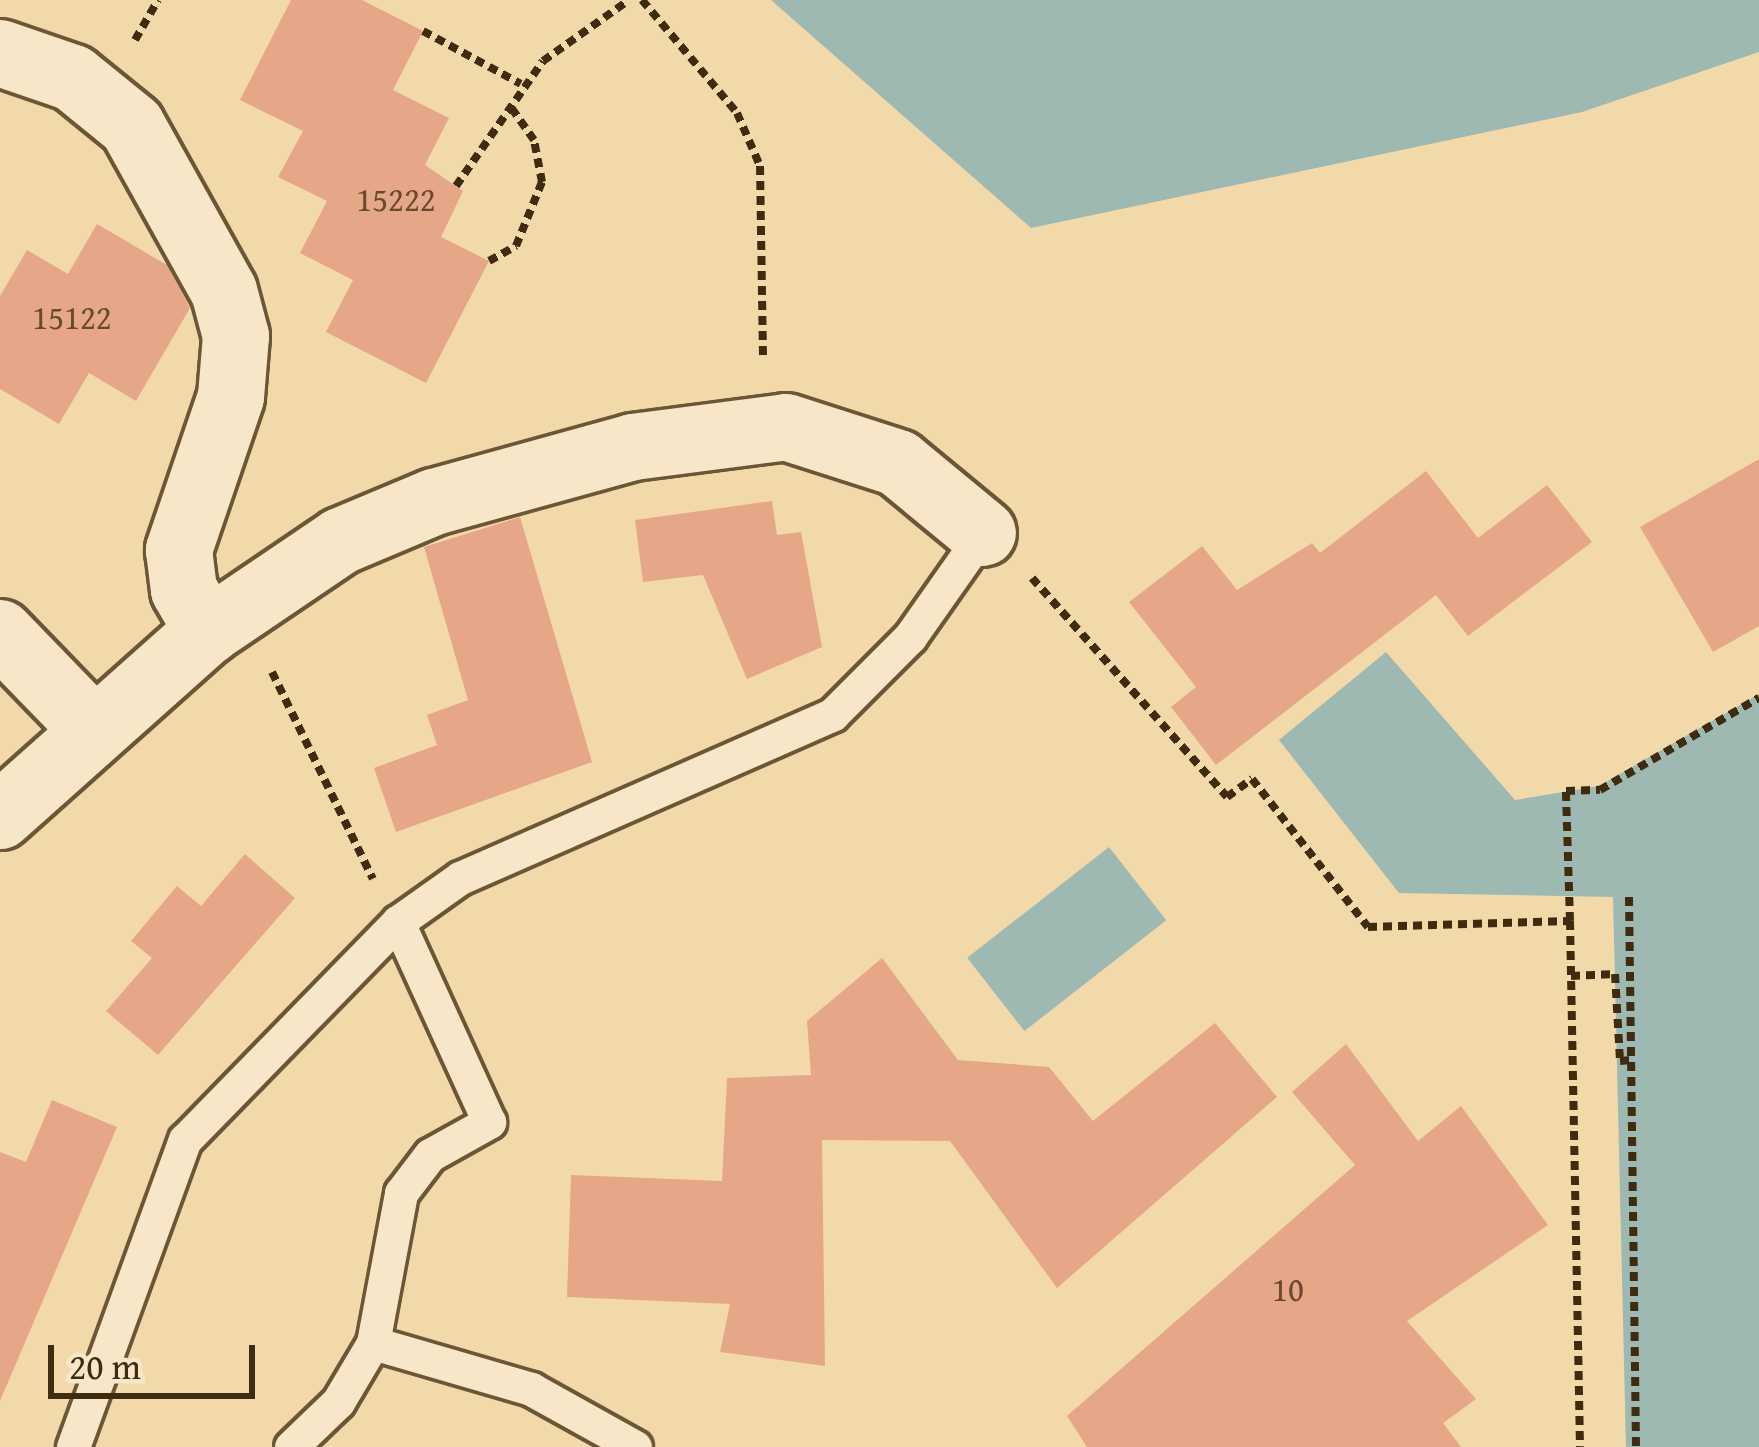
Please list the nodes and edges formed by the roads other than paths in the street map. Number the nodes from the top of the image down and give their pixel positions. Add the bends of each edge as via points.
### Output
1 (0, 53) edge
2 (982, 533) joint
3 (223, 620) junction
4 (0, 632) edge
5 (90, 726) junction
6 (0, 815) edge
7 (398, 922) junction
8 (373, 1343) junction
9 (73, 1447) edge
10 (291, 1447) edge
11 (635, 1447) edge

1 - 3 street via 73,78 132,126 224,290 231,397 179,550 184,590
2 - 3 street via 898,463 762,426 633,446 434,502 340,542
2 - 7 lane via 910,637 833,714 460,878
3 - 5 street
4 - 5 street
5 - 6 street
7 - 8 lane via 489,1122 430,1156 400,1193
7 - 9 lane via 185,1140
8 - 10 lane via 338,1402
8 - 11 lane via 531,1389

